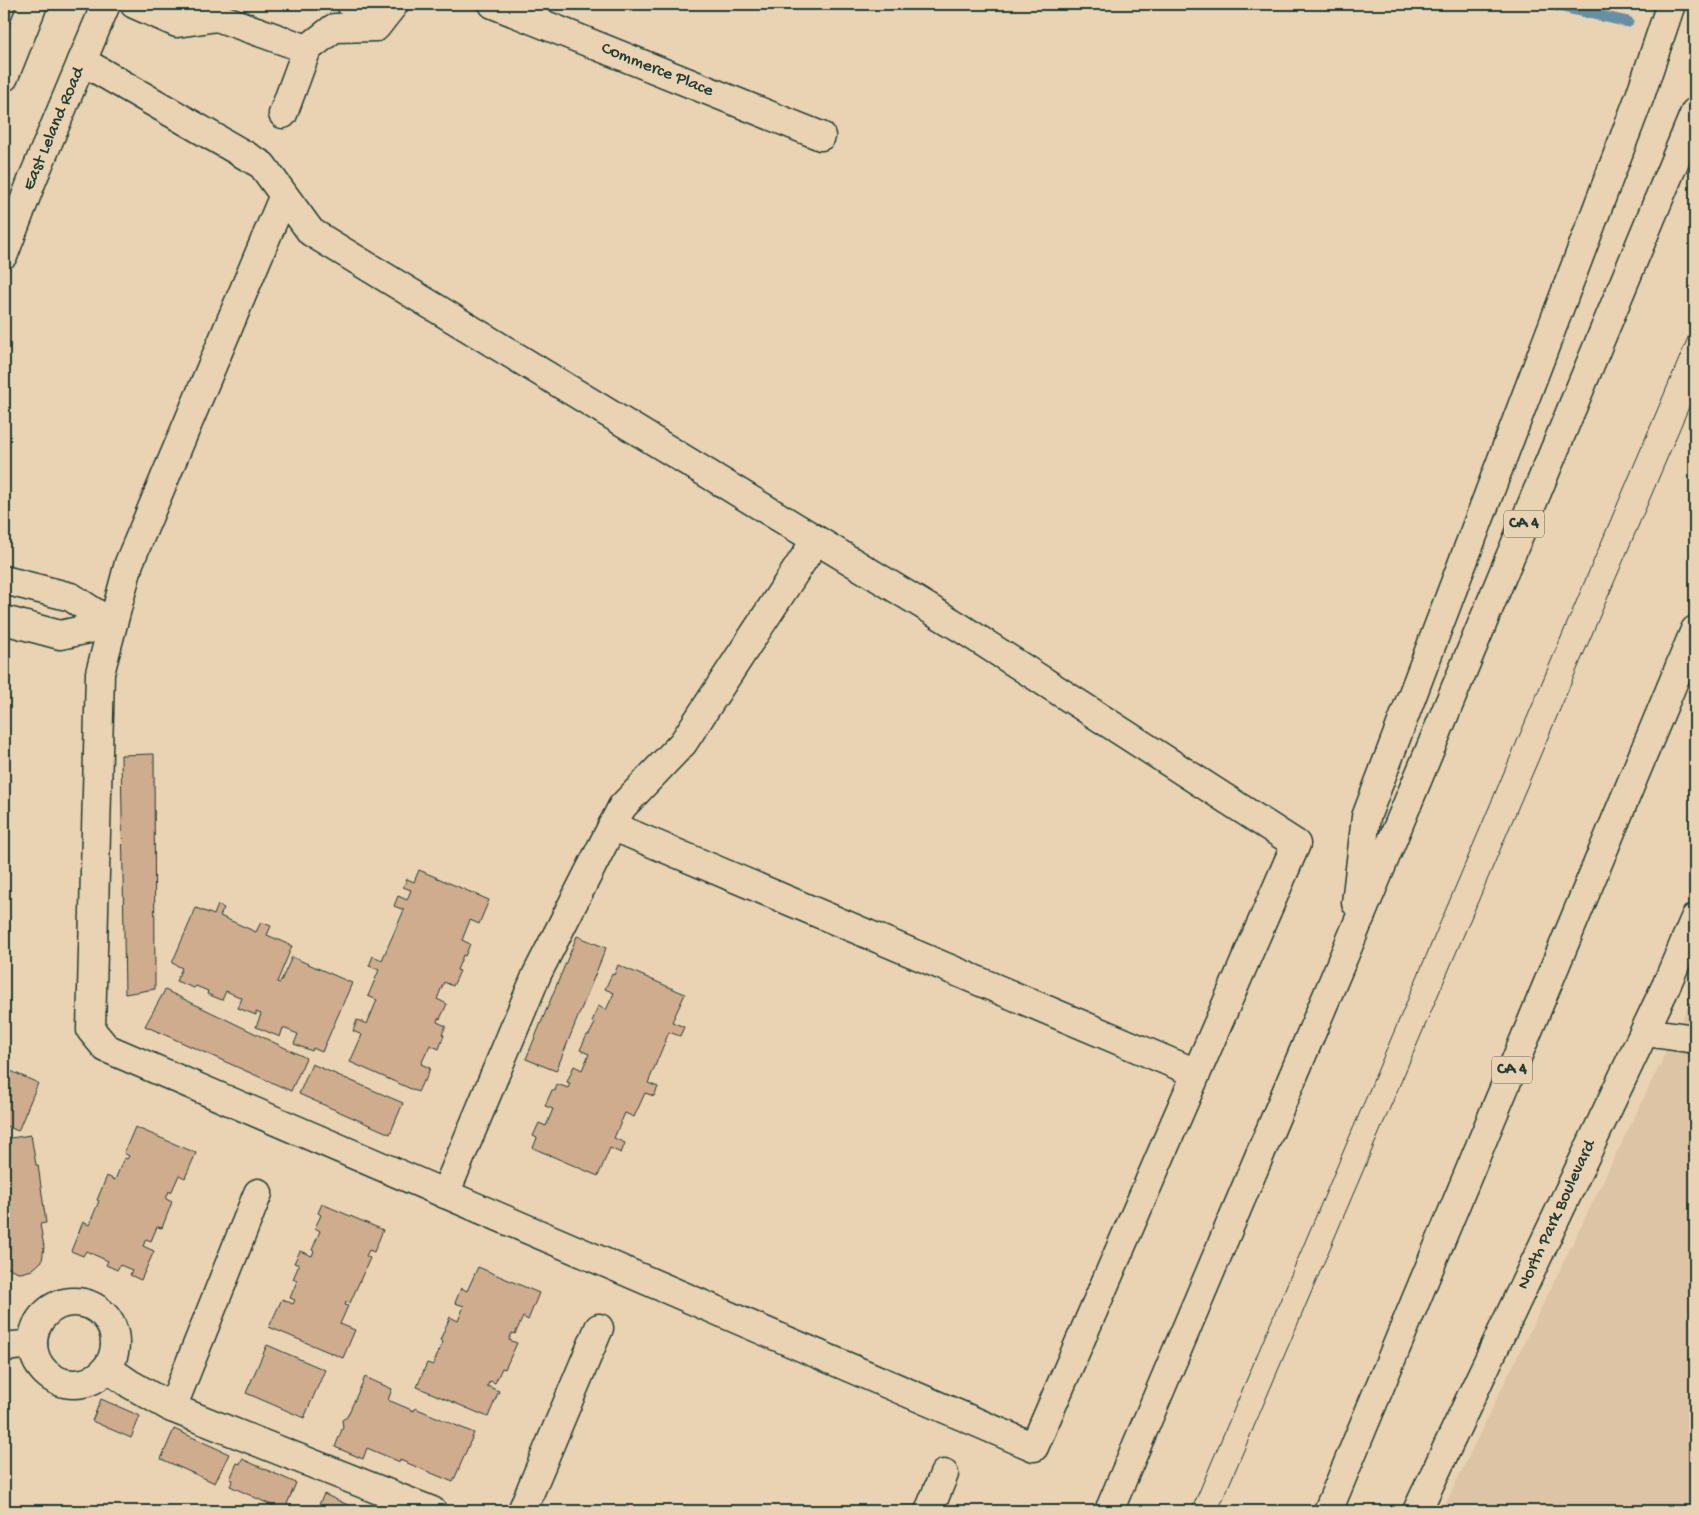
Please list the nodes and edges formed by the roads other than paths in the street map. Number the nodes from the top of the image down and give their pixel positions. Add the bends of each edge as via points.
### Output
1 (33, 4) edge
2 (106, 4) edge
3 (134, 4) edge
4 (351, 4) edge
5 (366, 4) edge
6 (394, 4) edge
7 (493, 4) edge
8 (1671, 4) edge
9 (307, 49) junction
10 (82, 61) junction
11 (4, 77) edge
12 (1695, 112) edge
13 (283, 114) dead end
14 (821, 136) dead end
15 (284, 195) junction
16 (4, 254) edge
17 (816, 540) junction
18 (4, 580) edge
19 (4, 620) edge
20 (112, 624) junction
21 (1695, 630) edge
22 (612, 826) junction
23 (1695, 918) edge
24 (1352, 937) junction
25 (1645, 1032) junction
26 (1695, 1039) edge
27 (1196, 1073) junction
28 (258, 1193) dead end
29 (445, 1194) junction
30 (599, 1328) dead end
31 (33, 1344) junction
32 (4, 1347) edge
33 (107, 1368) junction
34 (172, 1408) junction
35 (944, 1474) dead end
36 (432, 1511) edge
37 (522, 1511) edge
38 (928, 1511) edge
39 (1109, 1511) edge
40 (1328, 1511) edge
41 (1416, 1511) edge

1 - 11 main road
2 - 10 main road, East Leland Road
3 - 9 main road via 177,22 217,17
4 - 5 main road via 364,9
6 - 9 main road via 376,27 334,28
7 - 14 main road, Commerce Place
8 - 24 main road via 1640,96 1366,816
9 - 13 main road
10 - 15 main road via 262,166
10 - 16 main road, East Leland Road
12 - 24 main road, CA 4
15 - 17 main road via 312,232
15 - 20 main road via 129,563
17 - 22 main road via 683,743 622,806
17 - 27 main road via 962,628 1296,844
18 - 20 main road via 71,597
19 - 20 main road via 60,635
20 - 29 main road via 100,673 91,1030 106,1048
21 - 40 main road, CA 4
22 - 27 main road
22 - 29 main road via 537,974
23 - 25 main road, North Park Boulevard
24 - 39 main road, CA 4
25 - 26 main road
25 - 41 main road, North Park Boulevard
27 - 29 main road via 1034,1447
28 - 34 main road
30 - 37 main road
31 - 32 main road
31 - 33 main road via 41,1368 61,1382 86,1383
31 - 33 main road via 35,1330 42,1317 53,1307 66,1302 94,1306 113,1327 116,1341 114,1356
33 - 34 main road
34 - 36 main road
35 - 38 main road

